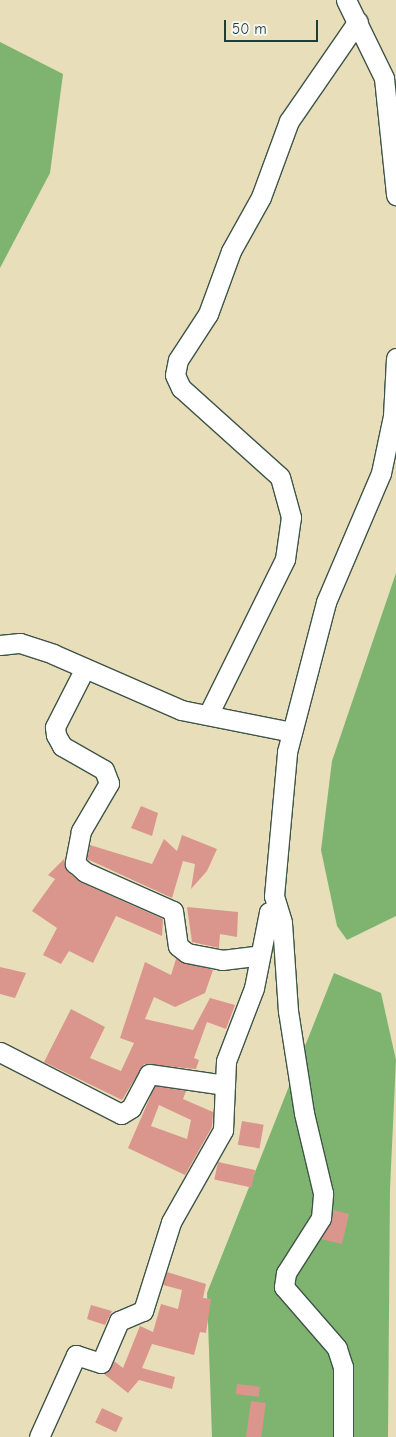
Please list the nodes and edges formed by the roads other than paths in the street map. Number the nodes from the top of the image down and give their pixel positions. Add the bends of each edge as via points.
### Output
1 (346, 0) edge
2 (358, 21) junction
3 (396, 195) edge
4 (396, 358) edge
5 (0, 645) edge
6 (84, 670) junction
7 (208, 715) junction
8 (292, 732) junction
9 (277, 911) junction
10 (257, 956) junction
11 (0, 1052) edge
12 (225, 1085) junction
13 (39, 1437) edge
14 (344, 1437) edge

1 - 2 street
2 - 3 street via 384,78
2 - 7 street via 289,121 261,197 231,251 208,314 178,360 176,375 181,388 280,477 291,517 285,559
4 - 8 street via 393,416 381,473 326,602
5 - 6 street via 20,643
6 - 7 street via 103,673 182,710
6 - 10 street via 55,727 56,735 62,746 104,770 109,783 81,831 75,862 85,872 172,911 178,946 187,953 222,960
7 - 8 street
8 - 9 street via 274,896
9 - 10 street via 269,912
9 - 14 street via 282,922 288,1011 304,1114 323,1192 321,1218 286,1274 284,1287 337,1348 343,1367
10 - 12 street via 254,988 226,1062
11 - 12 street via 121,1114 132,1108 149,1074
12 - 13 street via 223,1130 171,1222 142,1311 119,1321 101,1363 76,1355

